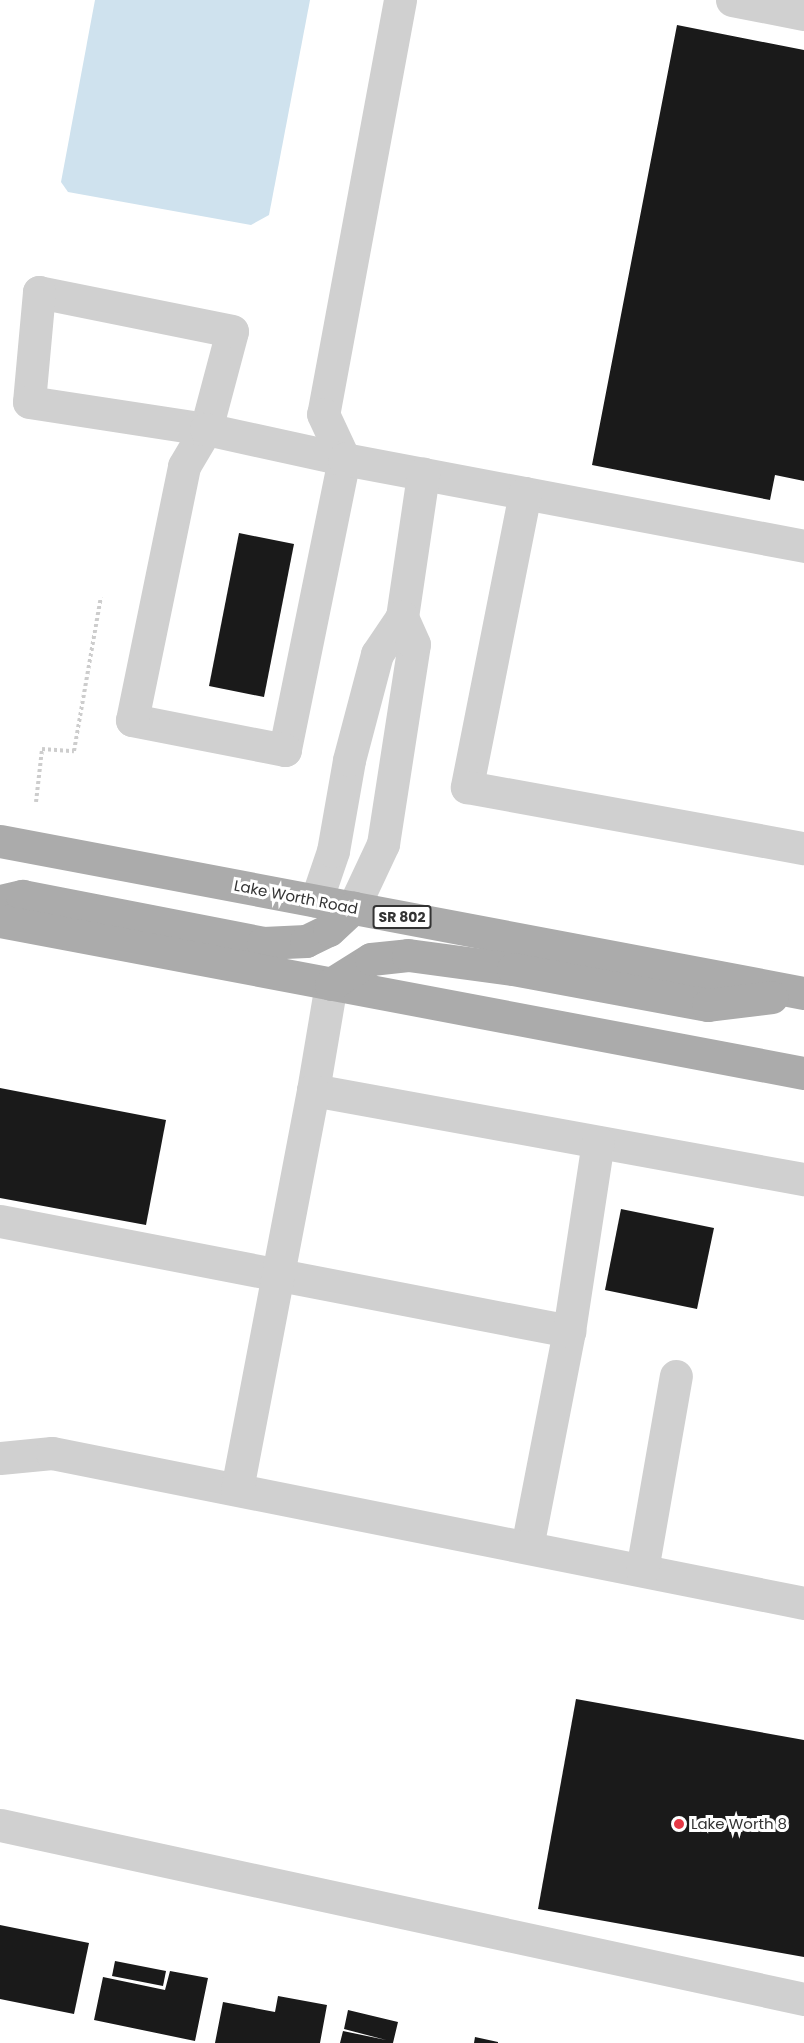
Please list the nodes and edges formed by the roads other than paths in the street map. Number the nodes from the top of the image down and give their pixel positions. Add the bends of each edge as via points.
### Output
1 (400, 0) edge
2 (732, 0) edge
3 (804, 14) edge
4 (206, 429) junction
5 (344, 459) junction
6 (423, 474) junction
7 (525, 493) junction
8 (804, 546) edge
9 (402, 617) junction
10 (0, 841) edge
11 (804, 848) edge
12 (0, 901) edge
13 (316, 901) junction
14 (353, 908) junction
15 (0, 921) edge
16 (331, 984) junction
17 (804, 993) edge
18 (804, 1073) edge
19 (313, 1090) junction
20 (598, 1142) junction
21 (804, 1179) edge
22 (0, 1221) edge
23 (278, 1273) junction
24 (569, 1330) junction
25 (676, 1376) dead end
26 (0, 1458) edge
27 (237, 1489) junction
28 (527, 1547) junction
29 (642, 1570) junction
30 (804, 1603) edge
31 (0, 1825) edge
32 (804, 1999) edge

1 - 5 lane via 322,414
2 - 3 lane
4 - 4 lane via 29,402 39,292 232,331
4 - 5 lane
4 - 5 lane via 184,466 132,720 285,750
5 - 6 lane
6 - 7 lane
6 - 9 lane
7 - 8 lane
7 - 11 lane via 467,787
9 - 13 lane via 377,654 349,760 333,851
9 - 14 lane via 414,644 383,844
10 - 13 main road, Lake Worth Road / SR 802
12 - 14 main road via 22,896 263,943 306,941 329,930
13 - 14 main road, Lake Worth Road / SR 802
14 - 17 main road, Lake Worth Road / SR 802
15 - 16 main road
16 - 17 main road via 371,960 408,955 513,969 708,1005
16 - 18 main road
16 - 19 lane
19 - 20 lane
19 - 23 lane
20 - 21 lane
20 - 24 lane
22 - 23 lane
23 - 24 lane
23 - 27 lane
24 - 28 lane
25 - 29 lane
26 - 27 lane via 52,1453
27 - 28 lane
28 - 29 lane
29 - 30 lane
31 - 32 lane

